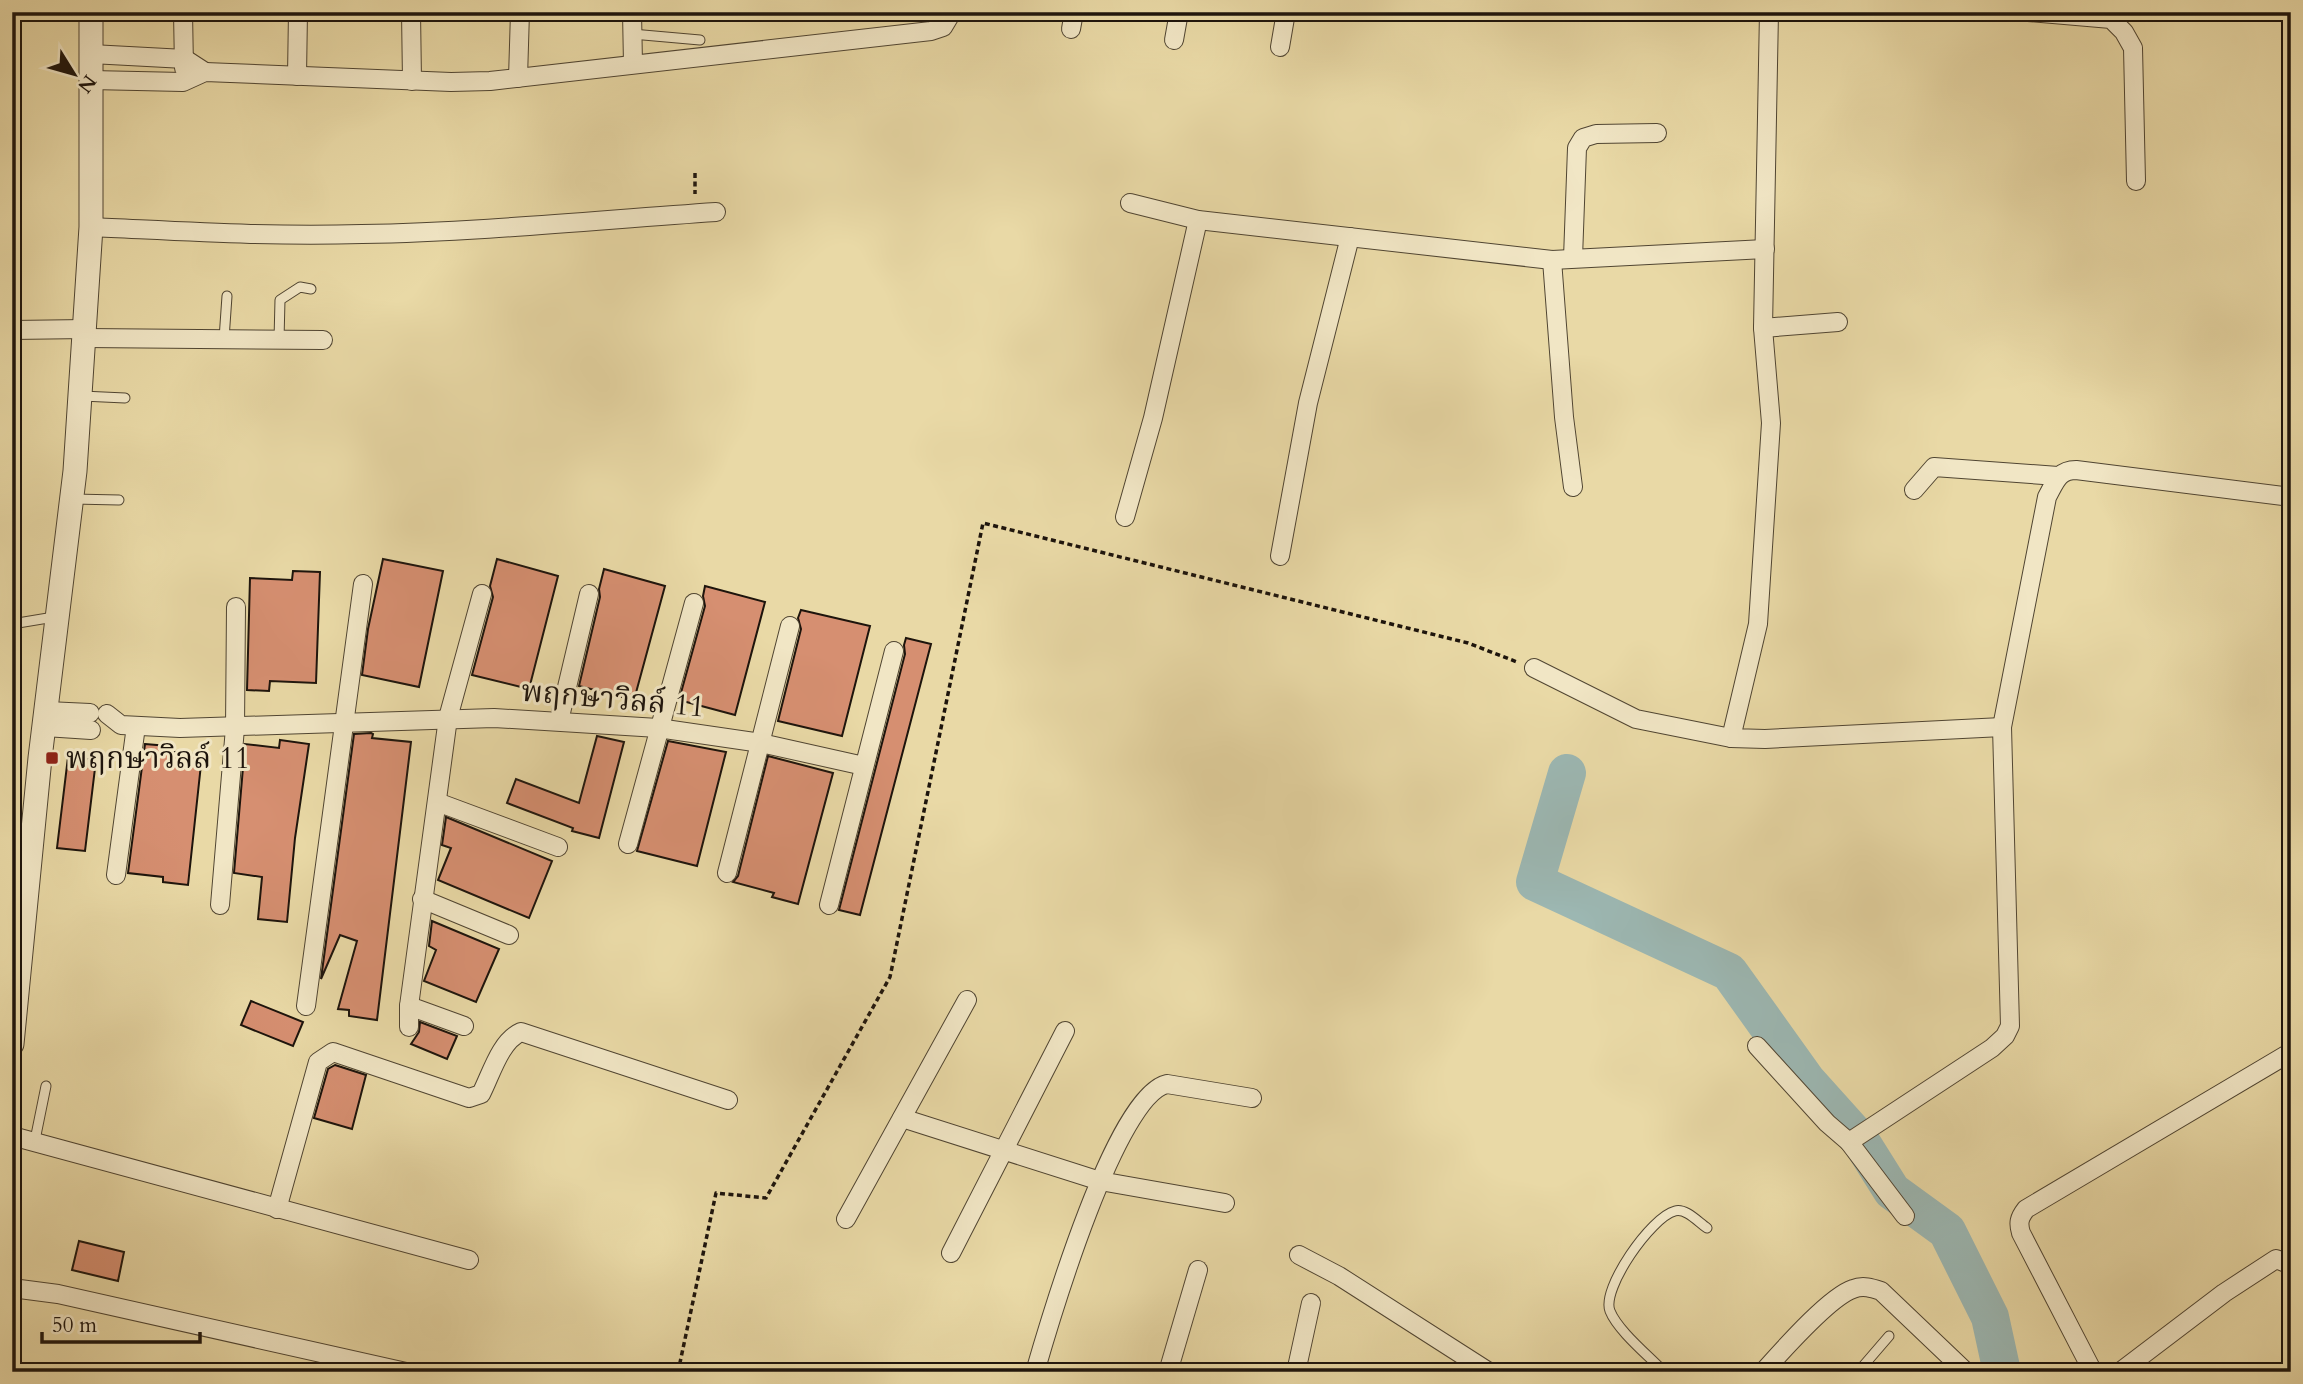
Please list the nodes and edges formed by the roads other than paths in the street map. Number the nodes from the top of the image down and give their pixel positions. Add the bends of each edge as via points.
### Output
1 (91, 12) edge
2 (183, 12) edge
3 (298, 12) edge
4 (411, 12) edge
5 (520, 12) edge
6 (632, 12) edge
7 (952, 12) edge
8 (1179, 12) edge
9 (1286, 12) edge
10 (1769, 12) edge
11 (2028, 12) edge
12 (632, 34) junction
13 (700, 40) dead end
14 (1174, 40) dead end
15 (1280, 47) dead end
16 (91, 54) junction
17 (185, 59) junction
18 (632, 64) junction
19 (205, 72) junction
20 (297, 76) junction
21 (518, 78) junction
22 (91, 80) junction
23 (412, 81) junction
24 (183, 82) junction
25 (1657, 133) dead end
26 (2136, 181) dead end
27 (1130, 203) dead end
28 (716, 212) dead end
29 (1198, 220) junction
30 (91, 227) junction
31 (1350, 237) junction
32 (1765, 249) junction
33 (1573, 258) junction
34 (1552, 260) junction
35 (311, 289) dead end
36 (227, 296) dead end
37 (1838, 322) dead end
38 (1763, 328) junction
39 (12, 330) edge
40 (85, 333) junction
41 (224, 339) junction
42 (279, 340) junction
43 (323, 340) dead end
44 (81, 396) junction
45 (125, 398) dead end
46 (2058, 476) junction
47 (1573, 486) dead end
48 (1914, 490) dead end
49 (2291, 497) edge
50 (71, 499) junction
51 (119, 500) dead end
52 (1125, 517) dead end
53 (1280, 556) dead end
54 (363, 584) dead end
55 (482, 594) dead end
56 (589, 594) dead end
57 (694, 603) dead end
58 (236, 607) dead end
59 (56, 617) junction
60 (12, 624) edge
61 (790, 626) dead end
62 (894, 651) dead end
63 (1534, 668) road end
64 (448, 718) junction
65 (46, 719) junction
66 (559, 721) junction
67 (344, 722) junction
68 (109, 723) junction
69 (2002, 727) junction
70 (235, 728) junction
71 (658, 728) junction
72 (1731, 738) junction
73 (761, 743) junction
74 (864, 766) junction
75 (437, 802) junction
76 (628, 844) dead end
77 (558, 847) dead end
78 (727, 873) dead end
79 (117, 874) dead end
80 (422, 900) junction
81 (220, 905) dead end
82 (829, 905) dead end
83 (509, 935) dead end
84 (967, 1000) dead end
85 (306, 1006) dead end
86 (409, 1006) junction
87 (464, 1026) dead end
88 (409, 1027) dead end
89 (1065, 1031) dead end
90 (12, 1044) edge
91 (1757, 1046) dead end
92 (2291, 1052) edge
93 (46, 1086) dead end
94 (1252, 1098) dead end
95 (728, 1100) dead end
96 (902, 1118) junction
97 (12, 1136) edge
98 (35, 1140) junction
99 (1852, 1140) junction
100 (1002, 1150) junction
101 (1100, 1181) junction
102 (1225, 1203) dead end
103 (277, 1209) junction
104 (1905, 1216) dead end
105 (846, 1219) dead end
106 (1707, 1228) dead end
107 (951, 1253) dead end
108 (1299, 1255) dead end
109 (469, 1260) dead end
110 (2291, 1265) edge
111 (1198, 1270) dead end
112 (12, 1288) edge
113 (1311, 1303) dead end
114 (1889, 1336) dead end
115 (405, 1372) edge
116 (1035, 1372) edge
117 (1168, 1372) edge
118 (1296, 1372) edge
119 (1489, 1372) edge
120 (1664, 1372) edge
121 (1763, 1372) edge
122 (1858, 1372) edge
123 (1966, 1372) edge
124 (2093, 1372) edge
125 (2120, 1372) edge

1 - 16 street
2 - 17 street
3 - 20 street
4 - 23 street
5 - 21 street
6 - 12 street
7 - 18 street via 943,27 931,31
8 - 14 street
9 - 15 street
10 - 32 street
11 - 26 street via 2110,19 2124,32 2133,48
12 - 13 lane
12 - 18 street
16 - 17 street
16 - 22 street
17 - 19 street
17 - 24 street
18 - 21 street
19 - 20 street
19 - 24 street
20 - 23 street
21 - 23 street
22 - 24 street
22 - 30 street
25 - 33 street via 1583,138 1577,148
27 - 29 street
28 - 30 street via 361,234 222,234
29 - 31 street
29 - 52 street via 1153,418
30 - 40 street
31 - 34 street
31 - 53 street via 1308,403
32 - 33 street
32 - 38 street
33 - 34 street
34 - 47 street
35 - 42 lane via 300,287 280,300
36 - 41 lane
37 - 38 street
38 - 72 street via 1772,423 1758,624
39 - 40 street
40 - 41 street
40 - 44 street
41 - 42 street
42 - 43 street
44 - 45 lane
44 - 50 street
46 - 48 street via 1934,467
46 - 49 street via 2076,470
46 - 69 street via 2047,498
50 - 51 lane
50 - 59 street
54 - 67 street
55 - 64 street
56 - 66 street
57 - 71 street
58 - 70 street
59 - 60 lane
59 - 65 street
61 - 73 street
62 - 74 street
63 - 72 street via 1636,719
64 - 66 street, พฤกษาวิลล์ 11
64 - 67 street, พฤกษาวิลล์ 11
64 - 75 street
65 - 68 street, พฤกษาวิลล์ 11
65 - 90 street
66 - 71 street, พฤกษาวิลล์ 11
67 - 70 street, พฤกษาวิลล์ 11
67 - 85 street
68 - 70 street, พฤกษาวิลล์ 11
68 - 79 street
69 - 72 street
69 - 99 street via 2010,1026 1992,1048
70 - 81 street
71 - 73 street, พฤกษาวิลล์ 11
71 - 76 street
73 - 74 street, พฤกษาวิลล์ 11
73 - 78 street
74 - 82 street
75 - 77 street
75 - 80 street
80 - 83 street
80 - 86 street
84 - 96 street
86 - 87 street
86 - 88 street
89 - 100 street
91 - 99 street via 1827,1124
92 - 124 street via 2025,1209 2020,1217 2021,1233
93 - 98 lane
94 - 101 street via 1157,1086 1135,1111
95 - 103 street via 521,1032 506,1044 481,1094 469,1098 333,1052 318,1062
96 - 100 street
96 - 105 street
97 - 98 street
98 - 103 street
99 - 104 street
100 - 101 street
100 - 107 street
101 - 102 street
101 - 116 street
103 - 109 street
106 - 120 lane via 1685,1212 1666,1215 1644,1236 1607,1299 1610,1312 1626,1333
108 - 119 street
110 - 125 street via 2276,1259
111 - 117 street
112 - 115 street via 58,1294
113 - 118 street
114 - 122 lane
121 - 123 street via 1843,1294 1868,1287 1881,1291

